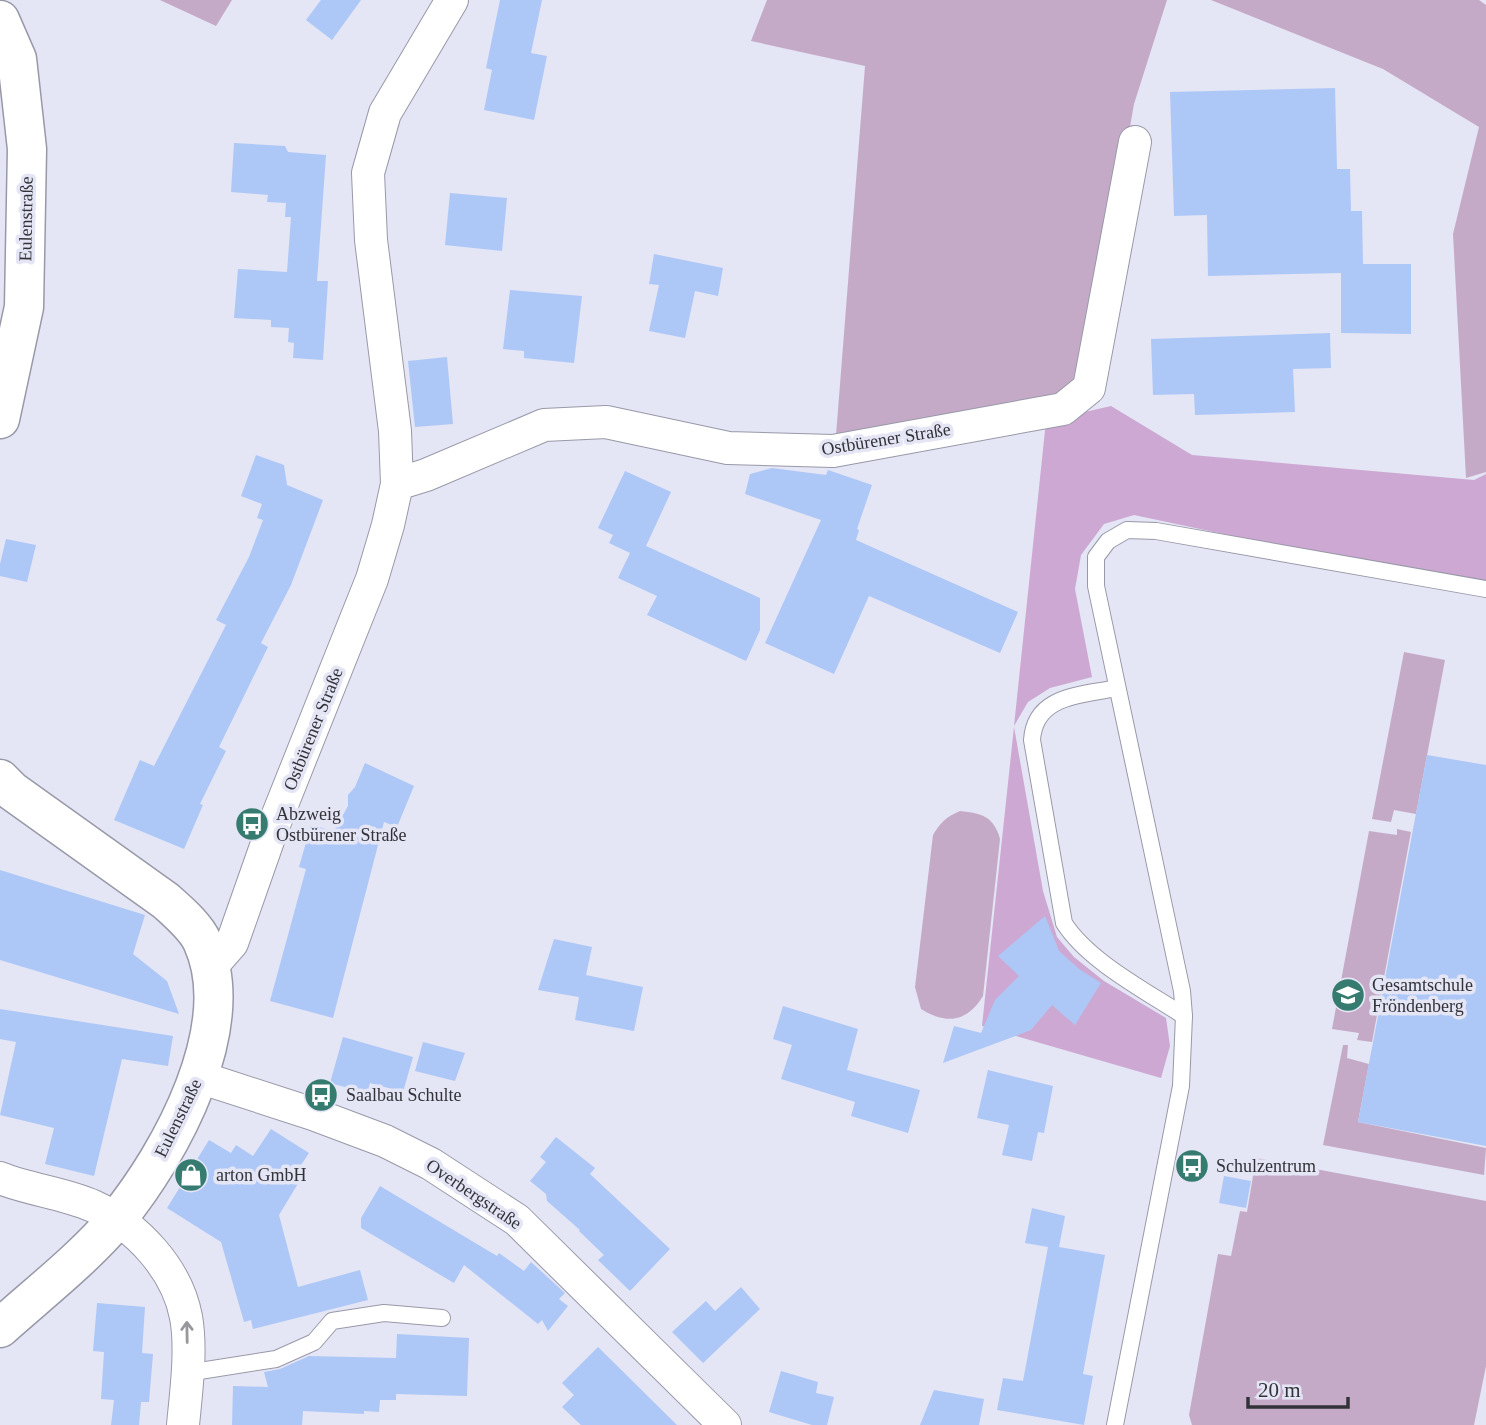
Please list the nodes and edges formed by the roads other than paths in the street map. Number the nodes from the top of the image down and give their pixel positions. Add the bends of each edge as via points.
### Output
1 (452, 0) edge
2 (0, 20) edge
3 (1135, 142) dead end
4 (0, 419) edge
5 (397, 484) junction
6 (1486, 589) edge
7 (1116, 688) junction
8 (0, 779) edge
9 (211, 967) junction
10 (1184, 1016) junction
11 (199, 1077) junction
12 (0, 1178) edge
13 (116, 1219) junction
14 (442, 1318) dead end
15 (0, 1328) edge
16 (187, 1373) junction
17 (183, 1425) edge
18 (726, 1425) edge
19 (1115, 1425) edge

1 - 5 street, Ostbürener Straße via 385,113 368,173
2 - 4 main road, Eulenstraße via 17,59 27,149 24,307
3 - 5 street, Ostbürener Straße via 1089,388 1063,409 833,451 728,448 606,422 544,425
5 - 9 street, Ostbürener Straße via 373,579 271,832 232,943
6 - 7 lane via 1156,531 1127,530 1108,541 1096,557 1096,586
7 - 10 lane
7 - 10 lane via 1058,701 1041,712 1033,725 1064,923 1087,951
8 - 9 main road, Eulenstraße via 166,901 201,938
9 - 11 main road, Eulenstraße via 212,1018
10 - 19 lane via 1181,1086
11 - 13 main road, Eulenstraße via 152,1170
11 - 18 street, Overbergstraße via 386,1141 431,1164 517,1220
12 - 13 street via 93,1206
13 - 15 main road, Eulenstraße
16 -> 13 street via 186,1318 175,1284 153,1249
14 - 16 lane via 384,1313 332,1321 314,1342 275,1359
16 - 17 street

